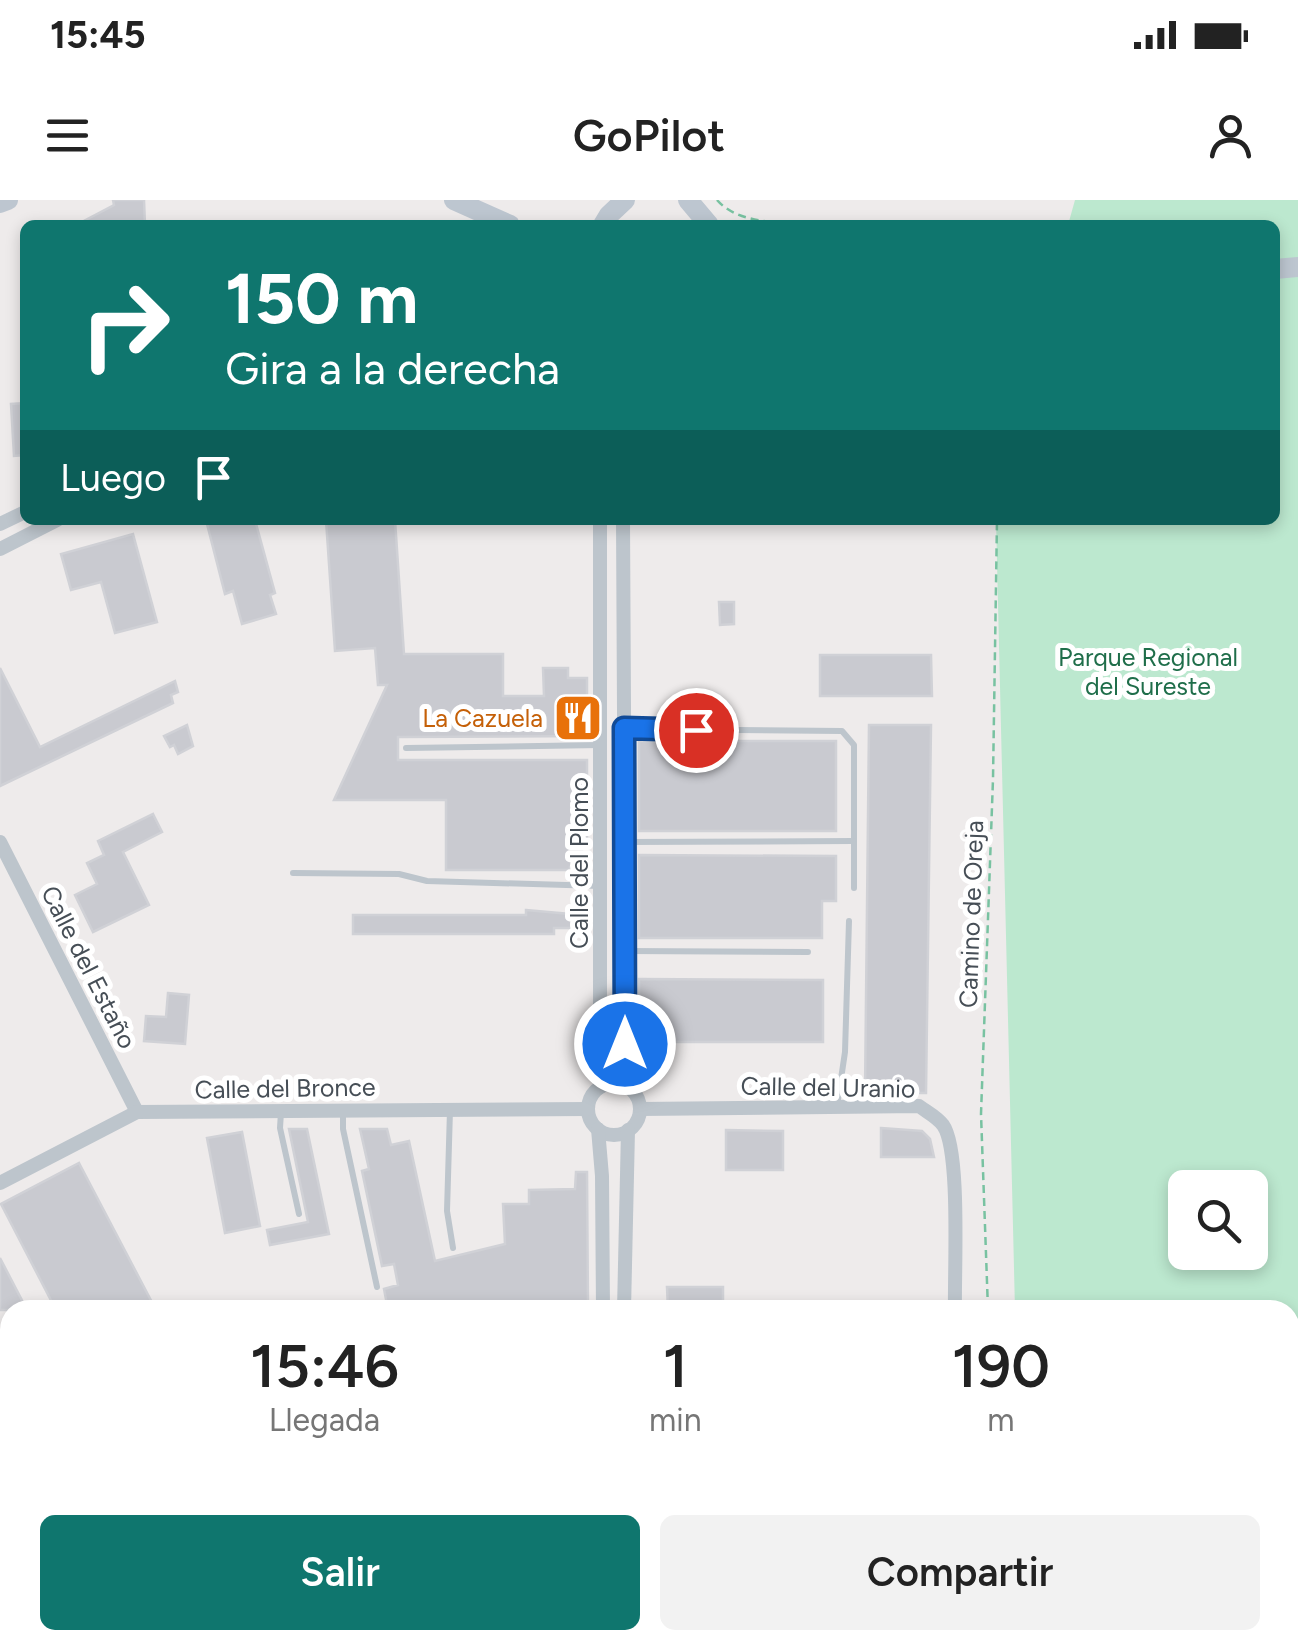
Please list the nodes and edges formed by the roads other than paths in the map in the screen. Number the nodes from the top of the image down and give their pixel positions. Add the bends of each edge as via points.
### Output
1 (8, 200) edge
2 (454, 200) edge
3 (0, 203) edge
4 (499, 220) edge
5 (47, 525) edge
6 (600, 525) edge
7 (623, 525) edge
8 (0, 549) edge
9 (624, 728) junction
10 (602, 745) junction
11 (406, 748) dead end
12 (0, 842) edge
13 (624, 842) junction
14 (853, 842) junction
15 (293, 873) dead end
16 (602, 886) junction
17 (854, 888) dead end
18 (849, 921) dead end
19 (625, 951) junction
20 (808, 952) dead end
21 (626, 1085) junction
22 (600, 1086) junction
23 (836, 1107) junction
24 (588, 1108) junction
25 (450, 1109) junction
26 (640, 1109) junction
27 (343, 1110) junction
28 (281, 1111) junction
29 (136, 1112) junction
30 (598, 1130) junction
31 (628, 1130) junction
32 (0, 1183) edge
33 (299, 1214) dead end
34 (453, 1248) dead end
35 (377, 1287) dead end
36 (603, 1300) edge
37 (624, 1300) edge
38 (955, 1300) edge

1 - 3 main road
2 - 4 main road
5 - 8 street
6 - 10 street, Calle del Plomo
7 - 9 street, Calle del Plomo
9 - 13 street, Calle del Plomo
9 - 14 lane via 842,732 854,745
10 - 11 lane
10 - 16 street, Calle del Plomo
12 - 29 street, Calle del Estaño
13 - 14 lane
13 - 19 street, Calle del Plomo
14 - 17 lane
15 - 16 lane
16 - 22 street, Calle del Plomo
18 - 23 lane via 845,1052
19 - 20 lane
19 - 21 street, Calle del Plomo
21 - 22 street
21 - 26 street
22 - 24 street
23 - 26 street, Calle del Uranio
23 - 38 street, Calle del Uranio via 919,1106 945,1128 952,1154
24 - 25 street, Calle del Bronce
24 - 30 street
25 - 27 street, Calle del Bronce
25 - 34 lane via 447,1211
26 - 31 street
27 - 28 street, Calle del Bronce
27 - 35 lane
28 - 29 street, Calle del Bronce
28 - 33 lane
29 - 32 street, Calle del Bronce
30 - 31 street
30 - 36 street
31 - 37 street

